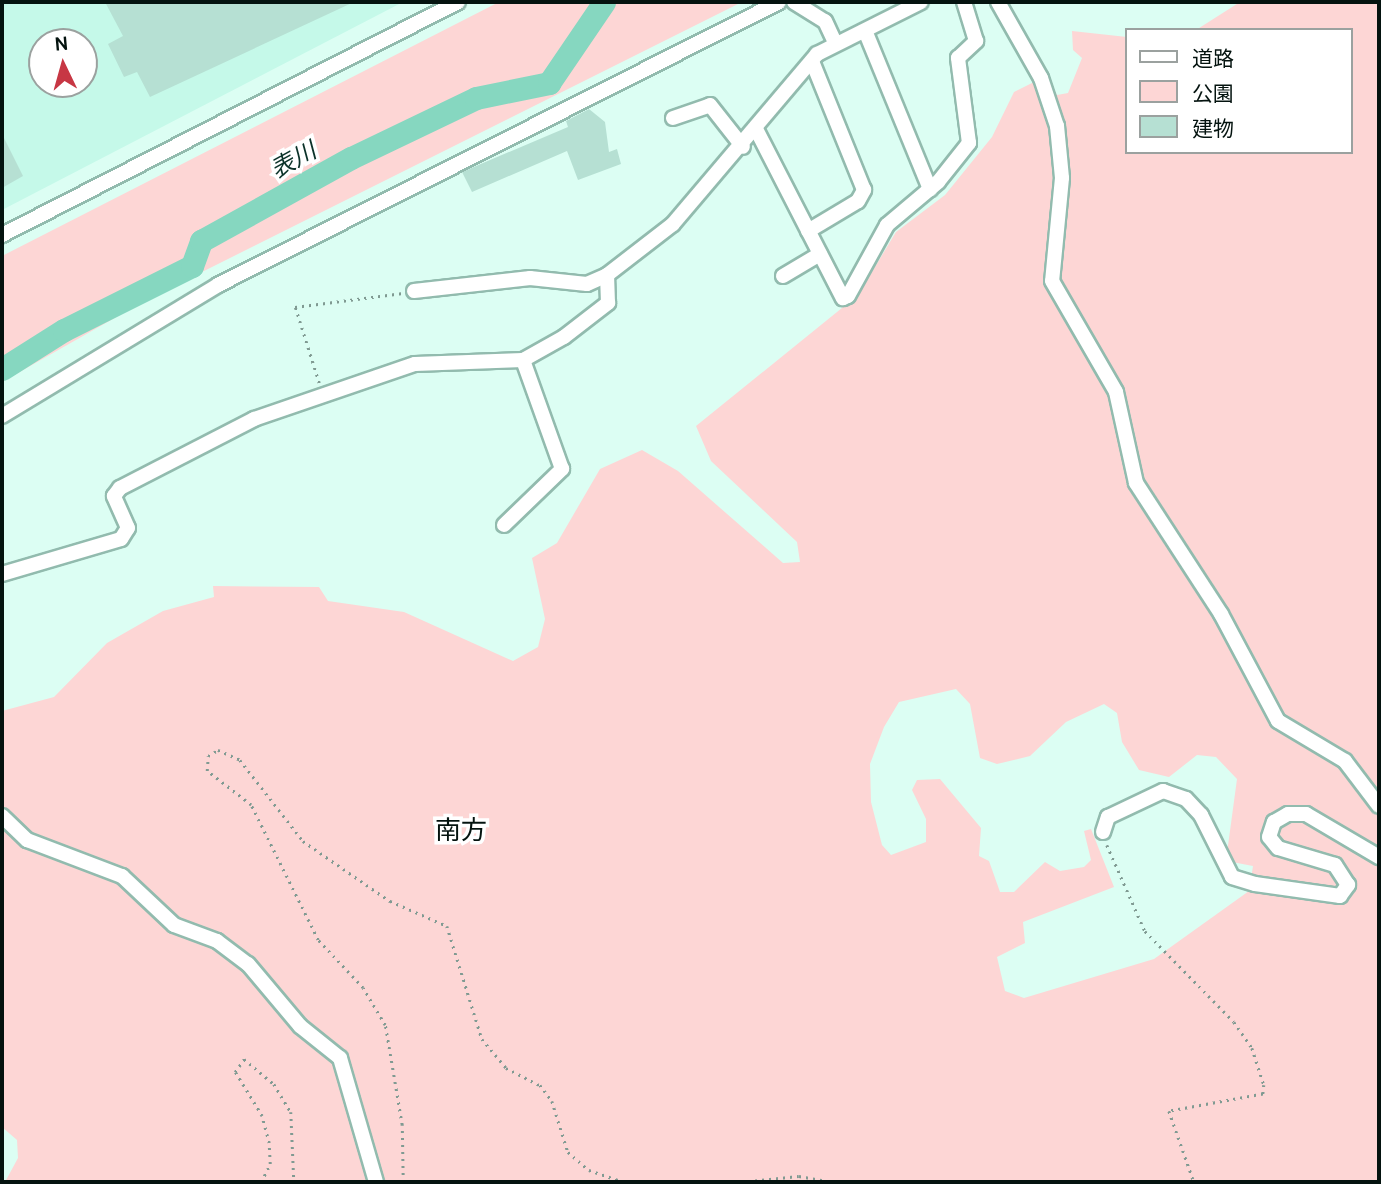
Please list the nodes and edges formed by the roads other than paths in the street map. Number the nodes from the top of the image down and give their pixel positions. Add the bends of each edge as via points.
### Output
1 (458, 2) edge
2 (779, 2) edge
3 (794, 2) edge
4 (921, 2) edge
5 (964, 2) edge
6 (998, 2) edge
7 (866, 33) junction
8 (835, 42) junction
9 (811, 61) junction
10 (673, 118) dead end
11 (757, 131) junction
12 (743, 147) junction
13 (930, 189) junction
14 (808, 231) junction
15 (2, 235) edge
16 (820, 254) junction
17 (607, 275) junction
18 (783, 276) dead end
19 (414, 291) road end
20 (523, 360) junction
21 (2, 416) edge
22 (504, 525) dead end
23 (2, 574) edge
24 (1379, 806) edge
25 (2, 816) edge
26 (1103, 832) road end
27 (1379, 857) edge
28 (376, 1182) edge

1 - 15 street
2 - 21 street via 218,285
3 - 8 street via 825,21
4 - 7 street
5 - 13 street via 976,41 958,58 970,143
6 - 24 street via 1041,78 1058,127 1062,178 1052,281 1115,392 1136,483 1221,614 1278,721 1345,761
7 - 8 street
7 - 13 street
8 - 9 street
9 - 11 street
9 - 14 street via 864,190 858,201
10 - 12 street via 710,105
11 - 12 street
11 - 14 street
12 - 17 street via 673,224
13 - 16 street via 887,225 848,296 843,298
14 - 16 street
16 - 18 street
17 - 19 street via 587,284 530,278
17 - 20 street via 608,303
20 - 22 street via 562,470
20 - 23 street via 415,364 254,419 120,488 114,496 128,528 121,539
25 - 28 street via 27,839 122,877 174,925 217,941 248,964 300,1026 340,1058
26 - 27 street via 1108,817 1163,791 1186,799 1201,815 1232,877 1340,896 1349,885 1335,864 1278,848 1269,836 1274,822 1289,814 1306,814

